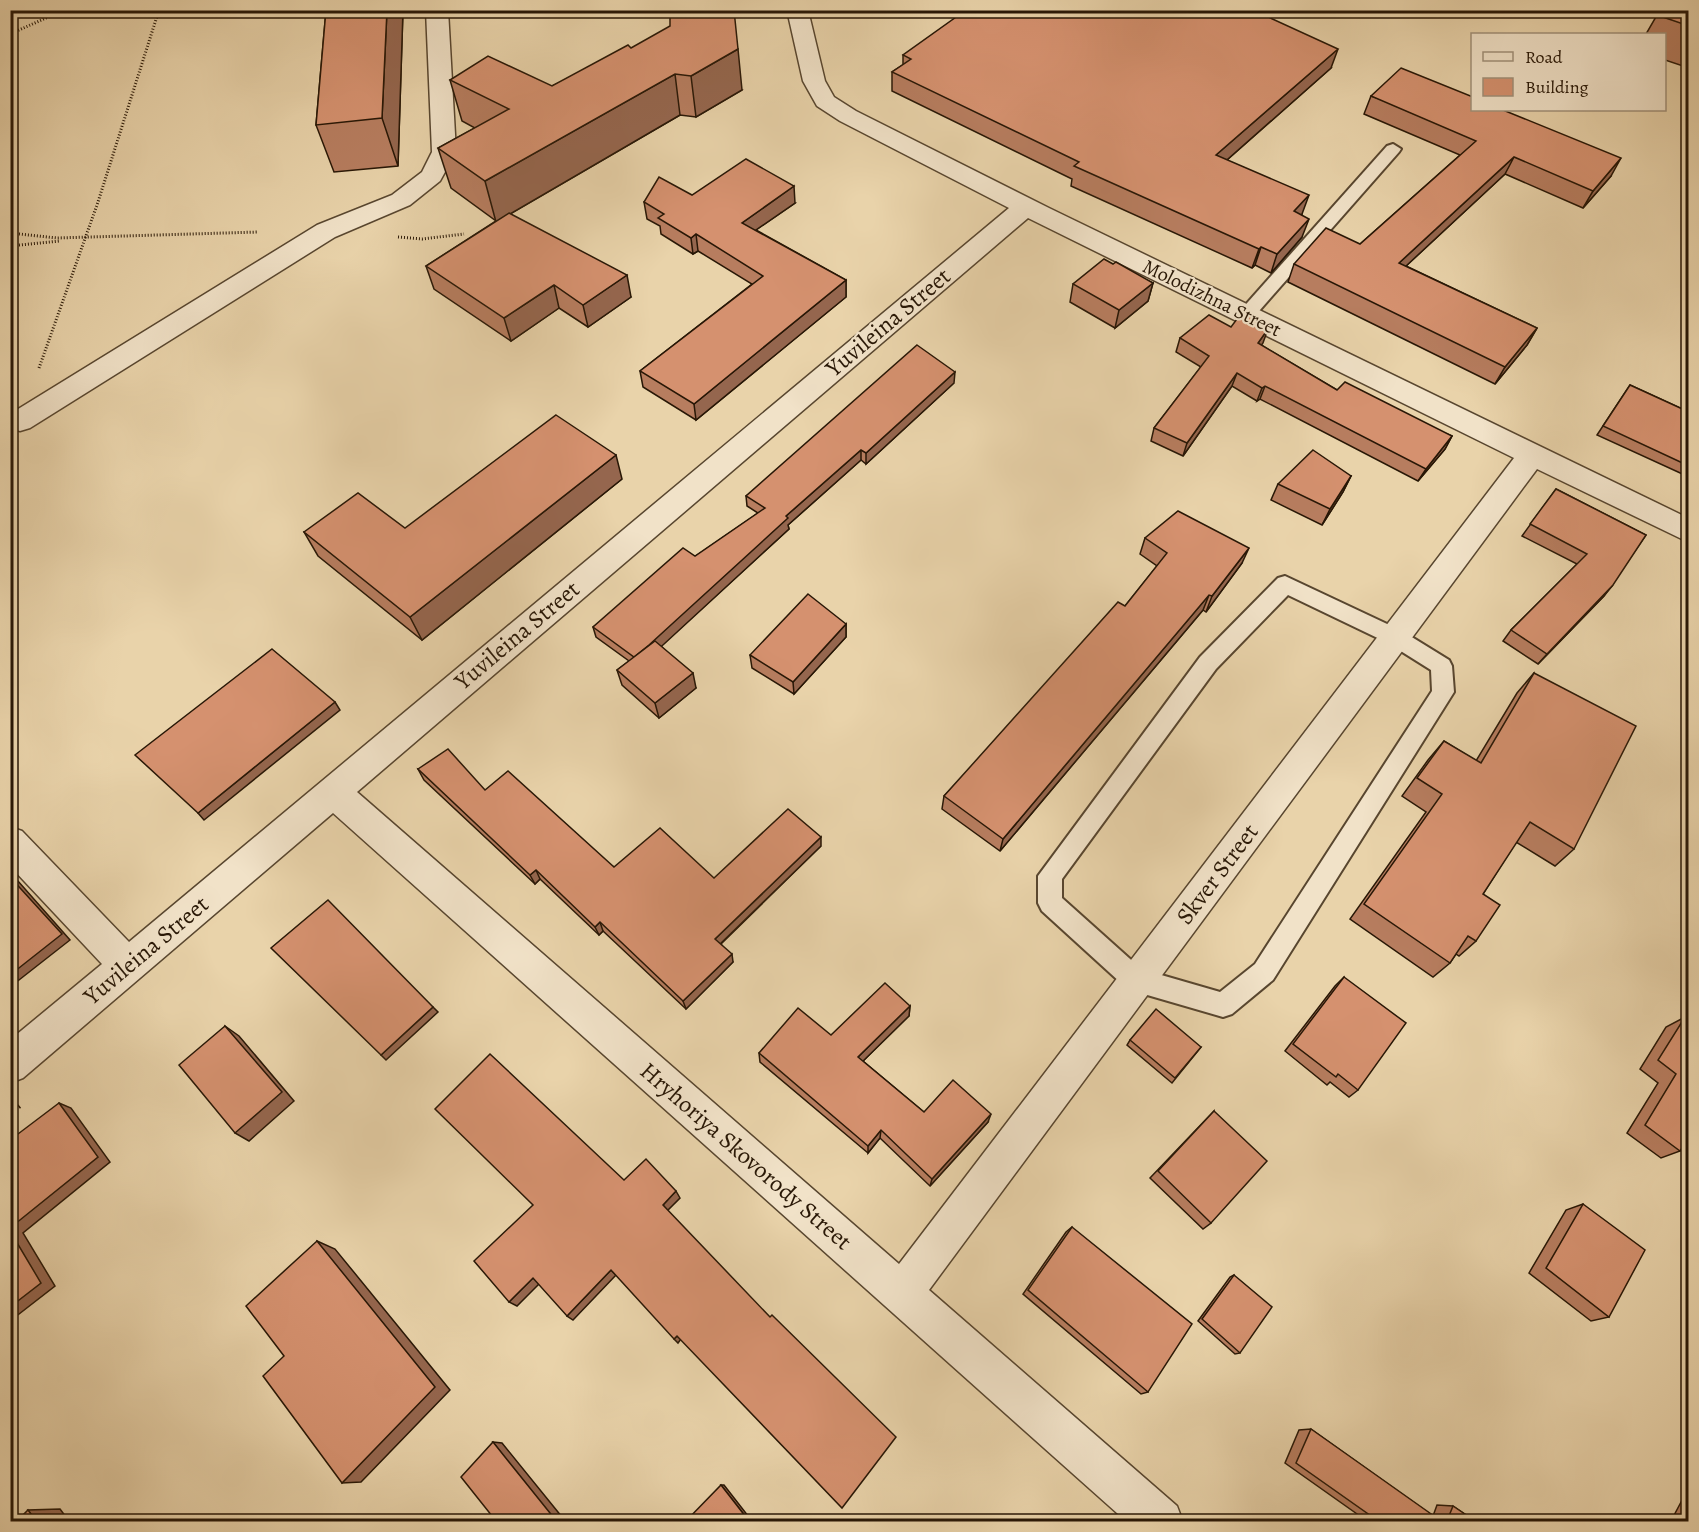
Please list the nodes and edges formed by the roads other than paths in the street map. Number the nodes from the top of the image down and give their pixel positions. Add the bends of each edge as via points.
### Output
1 (437, 10) edge
2 (797, 10) edge
3 (1393, 149) dead end
4 (1025, 207) junction
5 (1246, 315) junction
6 (20, 422) road end
7 (1532, 455) junction
8 (1689, 531) edge
9 (1395, 637) junction
10 (332, 791) junction
11 (10, 842) edge
12 (128, 966) junction
13 (1137, 980) junction
14 (10, 1065) edge
15 (902, 1293) junction
16 (1161, 1521) edge

1 - 6 street via 444,152 432,176 401,200 324,232
2 - 4 street, Molodizhna Street via 814,81 825,100 848,116
3 - 5 lane
4 - 5 street, Molodizhna Street
4 - 10 street, Yuvileina Street
5 - 7 street, Molodizhna Street
7 - 8 street, Molodizhna Street
7 - 9 street, Skver Street
9 - 13 street, Skver Street
9 - 13 lane via 1441,666 1443,692 1264,972 1223,1005
9 - 13 lane via 1286,585 1201,672 1050,876 1050,903
10 - 12 street, Yuvileina Street
10 - 15 street, Hryhoriya Skovorody Street
11 - 12 street
12 - 14 street, Yuvileina Street
13 - 15 street, Skver Street
15 - 16 street, Hryhoriya Skovorody Street

